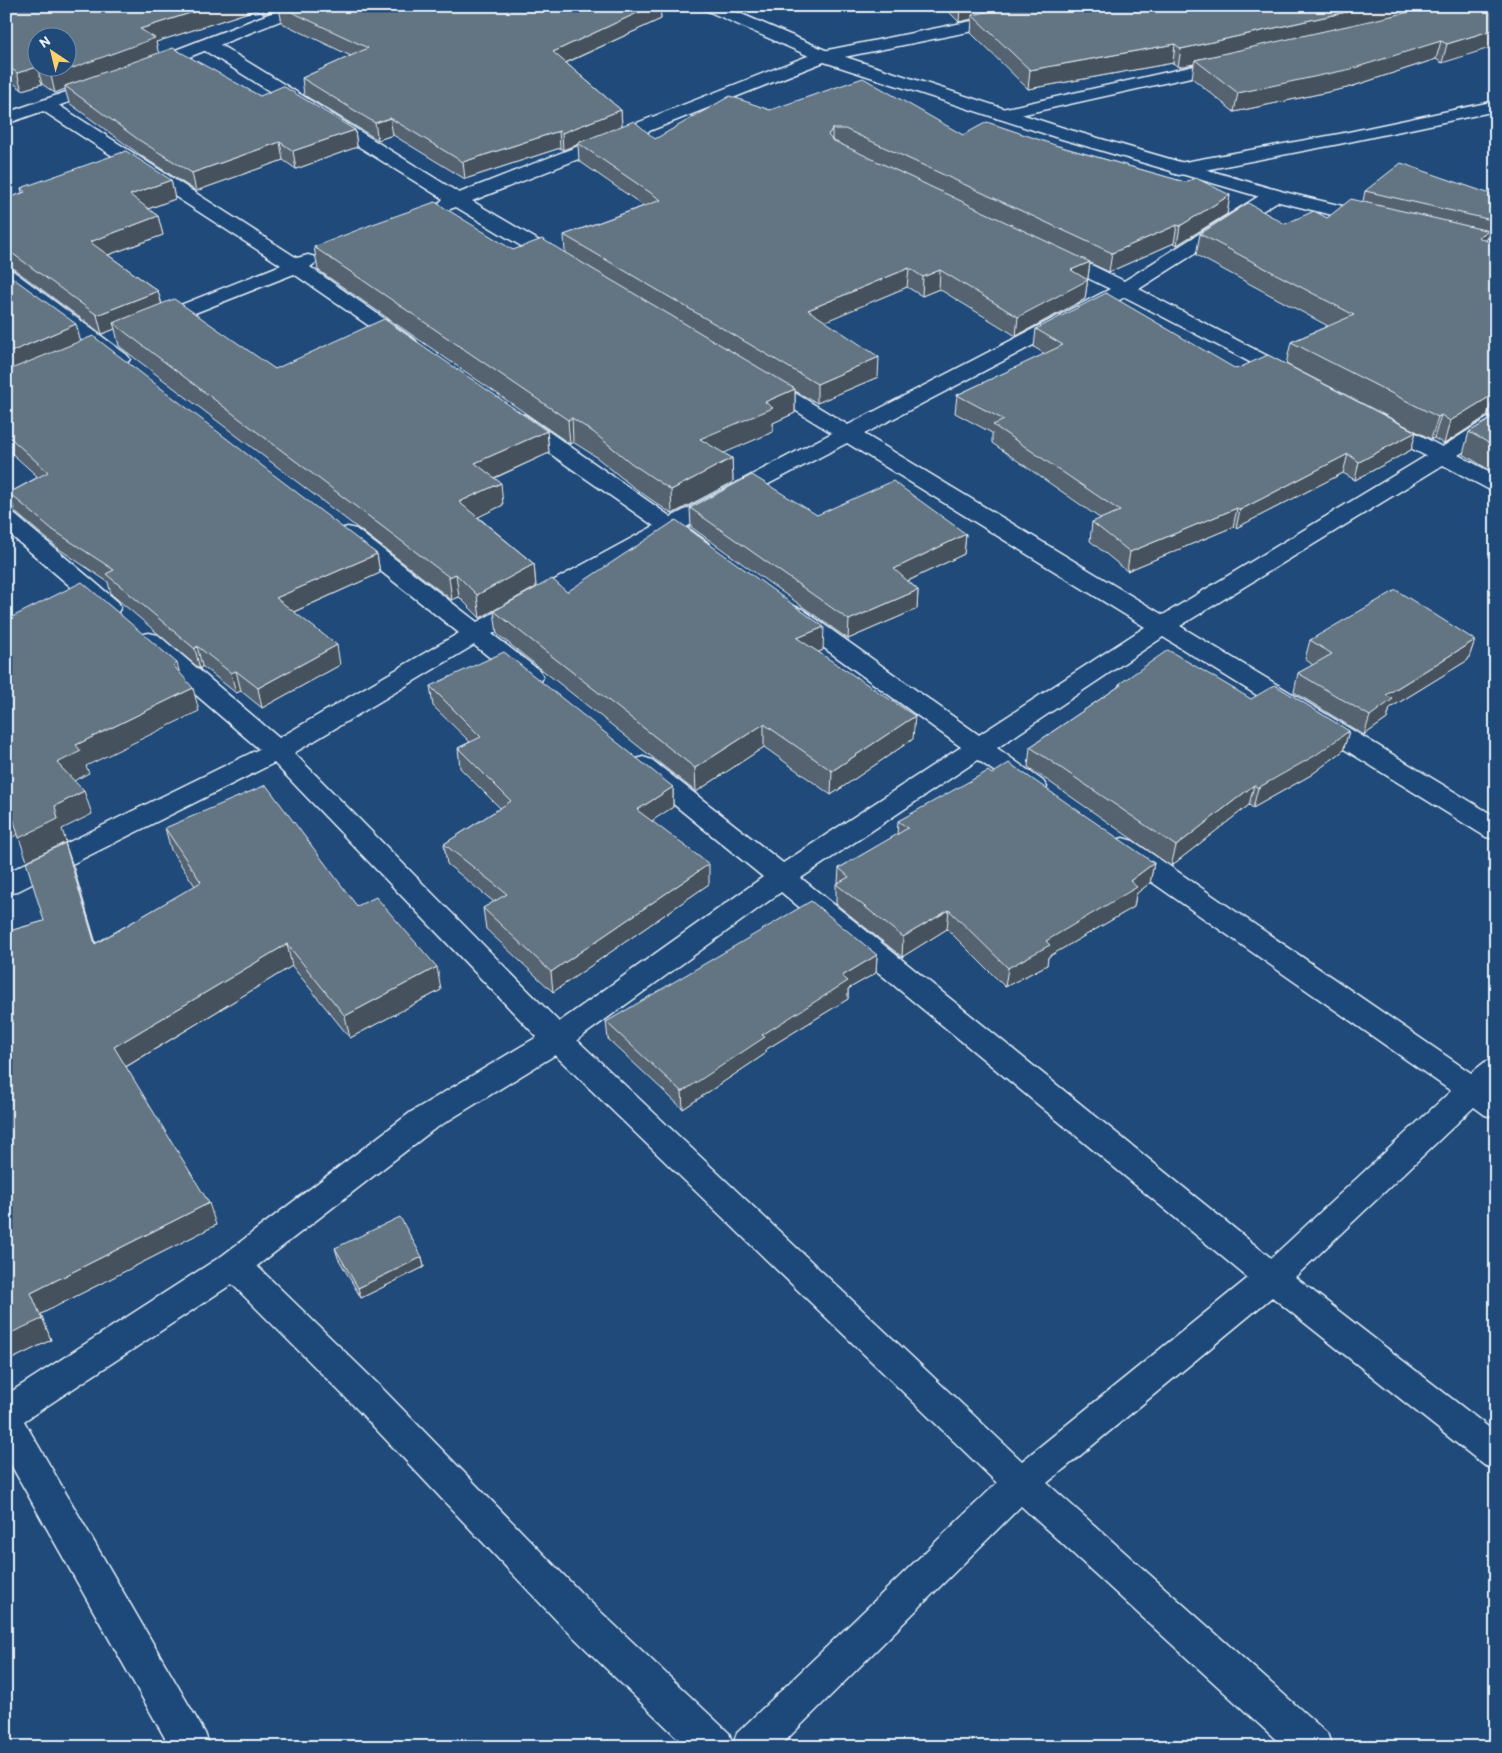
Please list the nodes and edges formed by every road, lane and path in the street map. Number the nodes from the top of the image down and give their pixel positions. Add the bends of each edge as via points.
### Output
1 (304, 6) edge
2 (709, 6) edge
3 (1072, 6) edge
4 (208, 45) junction
5 (824, 56) junction
6 (1242, 60) edge
7 (136, 72) edge
8 (118, 78) edge
9 (46, 105) junction
10 (1496, 106) edge
11 (1002, 114) junction
12 (6, 120) edge
13 (1179, 169) junction
14 (1274, 195) junction
15 (458, 200) junction
16 (431, 211) edge
17 (1390, 223) edge
18 (1040, 248) edge
19 (323, 255) edge
20 (296, 266) junction
21 (6, 275) edge
22 (585, 276) edge
23 (1125, 289) junction
24 (109, 341) junction
25 (426, 356) edge
26 (746, 372) edge
27 (140, 374) edge
28 (1310, 386) edge
29 (500, 408) edge
30 (1362, 414) edge
31 (1496, 423) edge
32 (848, 433) junction
33 (1442, 456) junction
34 (1496, 484) edge
35 (327, 518) edge
36 (6, 519) edge
37 (671, 526) junction
38 (719, 561) edge
39 (776, 602) edge
40 (1163, 626) junction
41 (476, 633) junction
42 (545, 688) edge
43 (978, 747) junction
44 (277, 751) junction
45 (629, 755) edge
46 (1050, 798) edge
47 (1496, 830) edge
48 (1107, 837) edge
49 (782, 877) junction
50 (6, 885) edge
51 (557, 1040) junction
52 (1488, 1089) edge
53 (234, 1265) junction
54 (1272, 1278) junction
55 (6, 1414) edge
56 (6, 1423) edge
57 (1496, 1454) edge
58 (1021, 1483) junction
59 (191, 1747) edge
60 (715, 1747) edge
61 (752, 1747) edge
62 (1313, 1747) edge

1 - 4 street
2 - 5 street
3 - 5 street
4 - 7 street
4 - 15 street
5 - 11 street
5 - 15 street
6 - 11 street
8 - 9 street
9 - 12 street
9 - 20 street
10 - 13 street
11 - 13 street
13 - 14 street
14 - 17 street
14 - 23 street
15 - 16 street
15 - 22 street
18 - 23 street
19 - 20 street
20 - 24 street
20 - 25 street
21 - 24 street
23 - 28 street
23 - 32 street
24 - 27 street
26 - 32 street
29 - 37 street
30 - 33 street
31 - 33 street
32 - 37 street
32 - 40 street
33 - 34 street
33 - 40 street
35 - 41 street
36 - 44 street
37 - 38 street
37 - 41 street
39 - 43 street
40 - 43 street
40 - 47 street
41 - 42 street
41 - 44 street
43 - 46 street
43 - 49 street
44 - 50 street
44 - 51 street
45 - 49 street
48 - 52 street
49 - 51 street
49 - 54 street
51 - 53 street via 422,1121
51 - 58 street
52 - 54 street
53 - 55 street
53 - 60 street via 368,1396 572,1610
54 - 57 street
54 - 58 street
56 - 59 street
58 - 61 street
58 - 62 street

